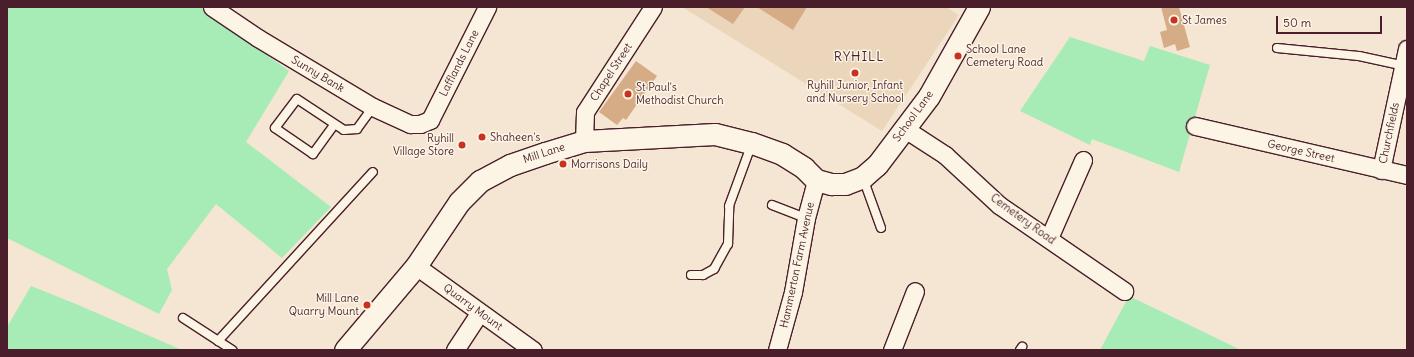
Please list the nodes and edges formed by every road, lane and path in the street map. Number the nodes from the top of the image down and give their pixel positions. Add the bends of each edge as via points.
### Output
1 (212, 7) edge
2 (487, 7) edge
3 (653, 7) edge
4 (980, 7) edge
5 (1277, 48) dead end
6 (1407, 49) edge
7 (1405, 66) edge
8 (373, 107) junction
9 (430, 120) joint
10 (334, 125) junction
11 (1195, 126) dead end
12 (905, 129) junction
13 (584, 141) junction
14 (752, 143) junction
15 (1083, 160) dead end
16 (1381, 170) junction
17 (373, 172) dead end
18 (1407, 175) edge
19 (863, 177) junction
20 (816, 180) junction
21 (772, 205) dead end
22 (806, 218) junction
23 (881, 228) dead end
24 (1050, 238) junction
25 (416, 266) junction
26 (691, 275) dead end
27 (915, 291) dead end
28 (1124, 291) dead end
29 (480, 312) junction
30 (183, 318) dead end
31 (218, 341) junction
32 (534, 345) edge
33 (782, 349) edge
34 (232, 350) edge
35 (345, 350) edge
36 (455, 350) edge
37 (892, 350) edge

1 - 8 street, Sunny Bank via 258,38
2 - 9 street, Lafflands Lane
3 - 13 street, Chapel Street via 585,112
4 - 12 street, School Lane via 930,96
5 - 7 lane via 1359,56
6 - 7 street, Churchfields
7 - 16 street, Churchfields
8 - 9 street, Sunny Bank via 410,124
8 - 10 lane via 357,129 344,130
10 - 10 lane via 297,100 275,128 313,154
11 - 16 street, George Street
12 - 19 street, School Lane
12 - 24 street, Cemetery Road via 945,155 999,205
13 - 14 street, Mill Lane via 715,134
13 - 25 street, Mill Lane via 510,165 480,182 459,202
14 - 20 street, Mill Lane via 782,154 804,168
14 - 26 lane via 733,192 728,217 728,244 714,269 703,275
15 - 24 street
16 - 18 street, George Street
17 - 31 lane
19 - 20 street, School Lane via 845,184
19 - 23 lane
20 - 22 street, Hammerton Farm Avenue
21 - 22 lane
22 - 33 street, Hammerton Farm Avenue
24 - 28 street, Cemetery Road
25 - 29 street, Quarry Mount
25 - 35 street, Mill Lane
27 - 37 street
29 - 32 street, Quarry Mount
29 - 36 street
30 - 31 lane
31 - 34 lane

